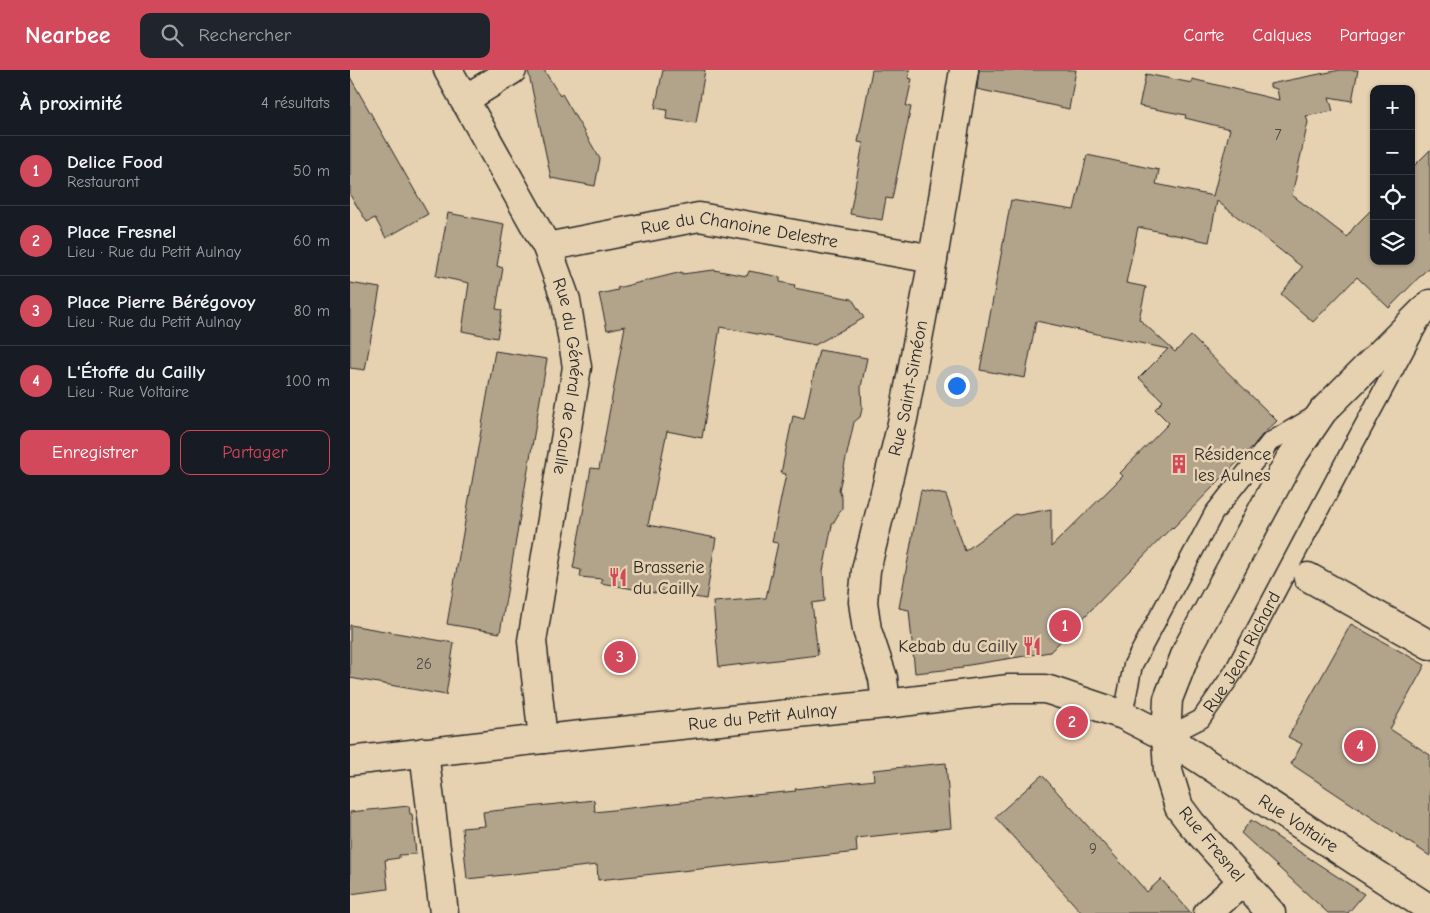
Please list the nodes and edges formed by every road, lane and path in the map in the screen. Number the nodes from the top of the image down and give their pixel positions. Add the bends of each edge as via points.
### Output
1 (448, 70) edge
2 (512, 70) edge
3 (964, 70) edge
4 (464, 100) junction
5 (548, 246) junction
6 (933, 259) junction
7 (1429, 305) edge
8 (1323, 411) junction
9 (1308, 577) dead end
10 (1430, 645) edge
11 (886, 704) junction
12 (1123, 715) junction
13 (1166, 737) junction
14 (543, 739) junction
15 (424, 752) junction
16 (350, 761) edge
17 (1243, 881) junction
18 (1430, 908) edge
19 (444, 913) edge
20 (1208, 913) edge
21 (1271, 913) edge

1 - 4 street, Rue du Général de Gaulle
2 - 4 street
3 - 6 street, Rue Saint-Siméon
4 - 5 street, Rue du Général de Gaulle
5 - 6 street, Rue du Chanoine Delestre via 699,217
5 - 14 street, Rue du Général de Gaulle via 566,300 577,368 532,641
6 - 11 street, Rue Saint-Siméon via 903,419 866,570 863,602 867,630 883,678
7 - 8 street, Rue Jean Richard
7 - 13 lane, Rue Jean Richard via 1233,673 1201,719
8 - 12 lane, Rue Jean Richard via 1270,442 1214,513 1133,665
8 - 13 street, Rue Jean Richard via 1289,461 1188,648 1168,699
9 - 10 street
11 - 12 street, Rue du Petit Aulnay via 1008,689 1045,689
11 - 14 street, Rue du Petit Aulnay
12 - 13 street, Rue du Petit Aulnay
13 - 17 street, Rue Fresnel via 1168,771 1179,807
13 - 18 street, Rue Voltaire
14 - 15 street, Rue du Petit Aulnay
15 - 16 street, Rue du Petit Aulnay
15 - 19 street
17 - 20 street
17 - 21 street, Rue Fresnel

